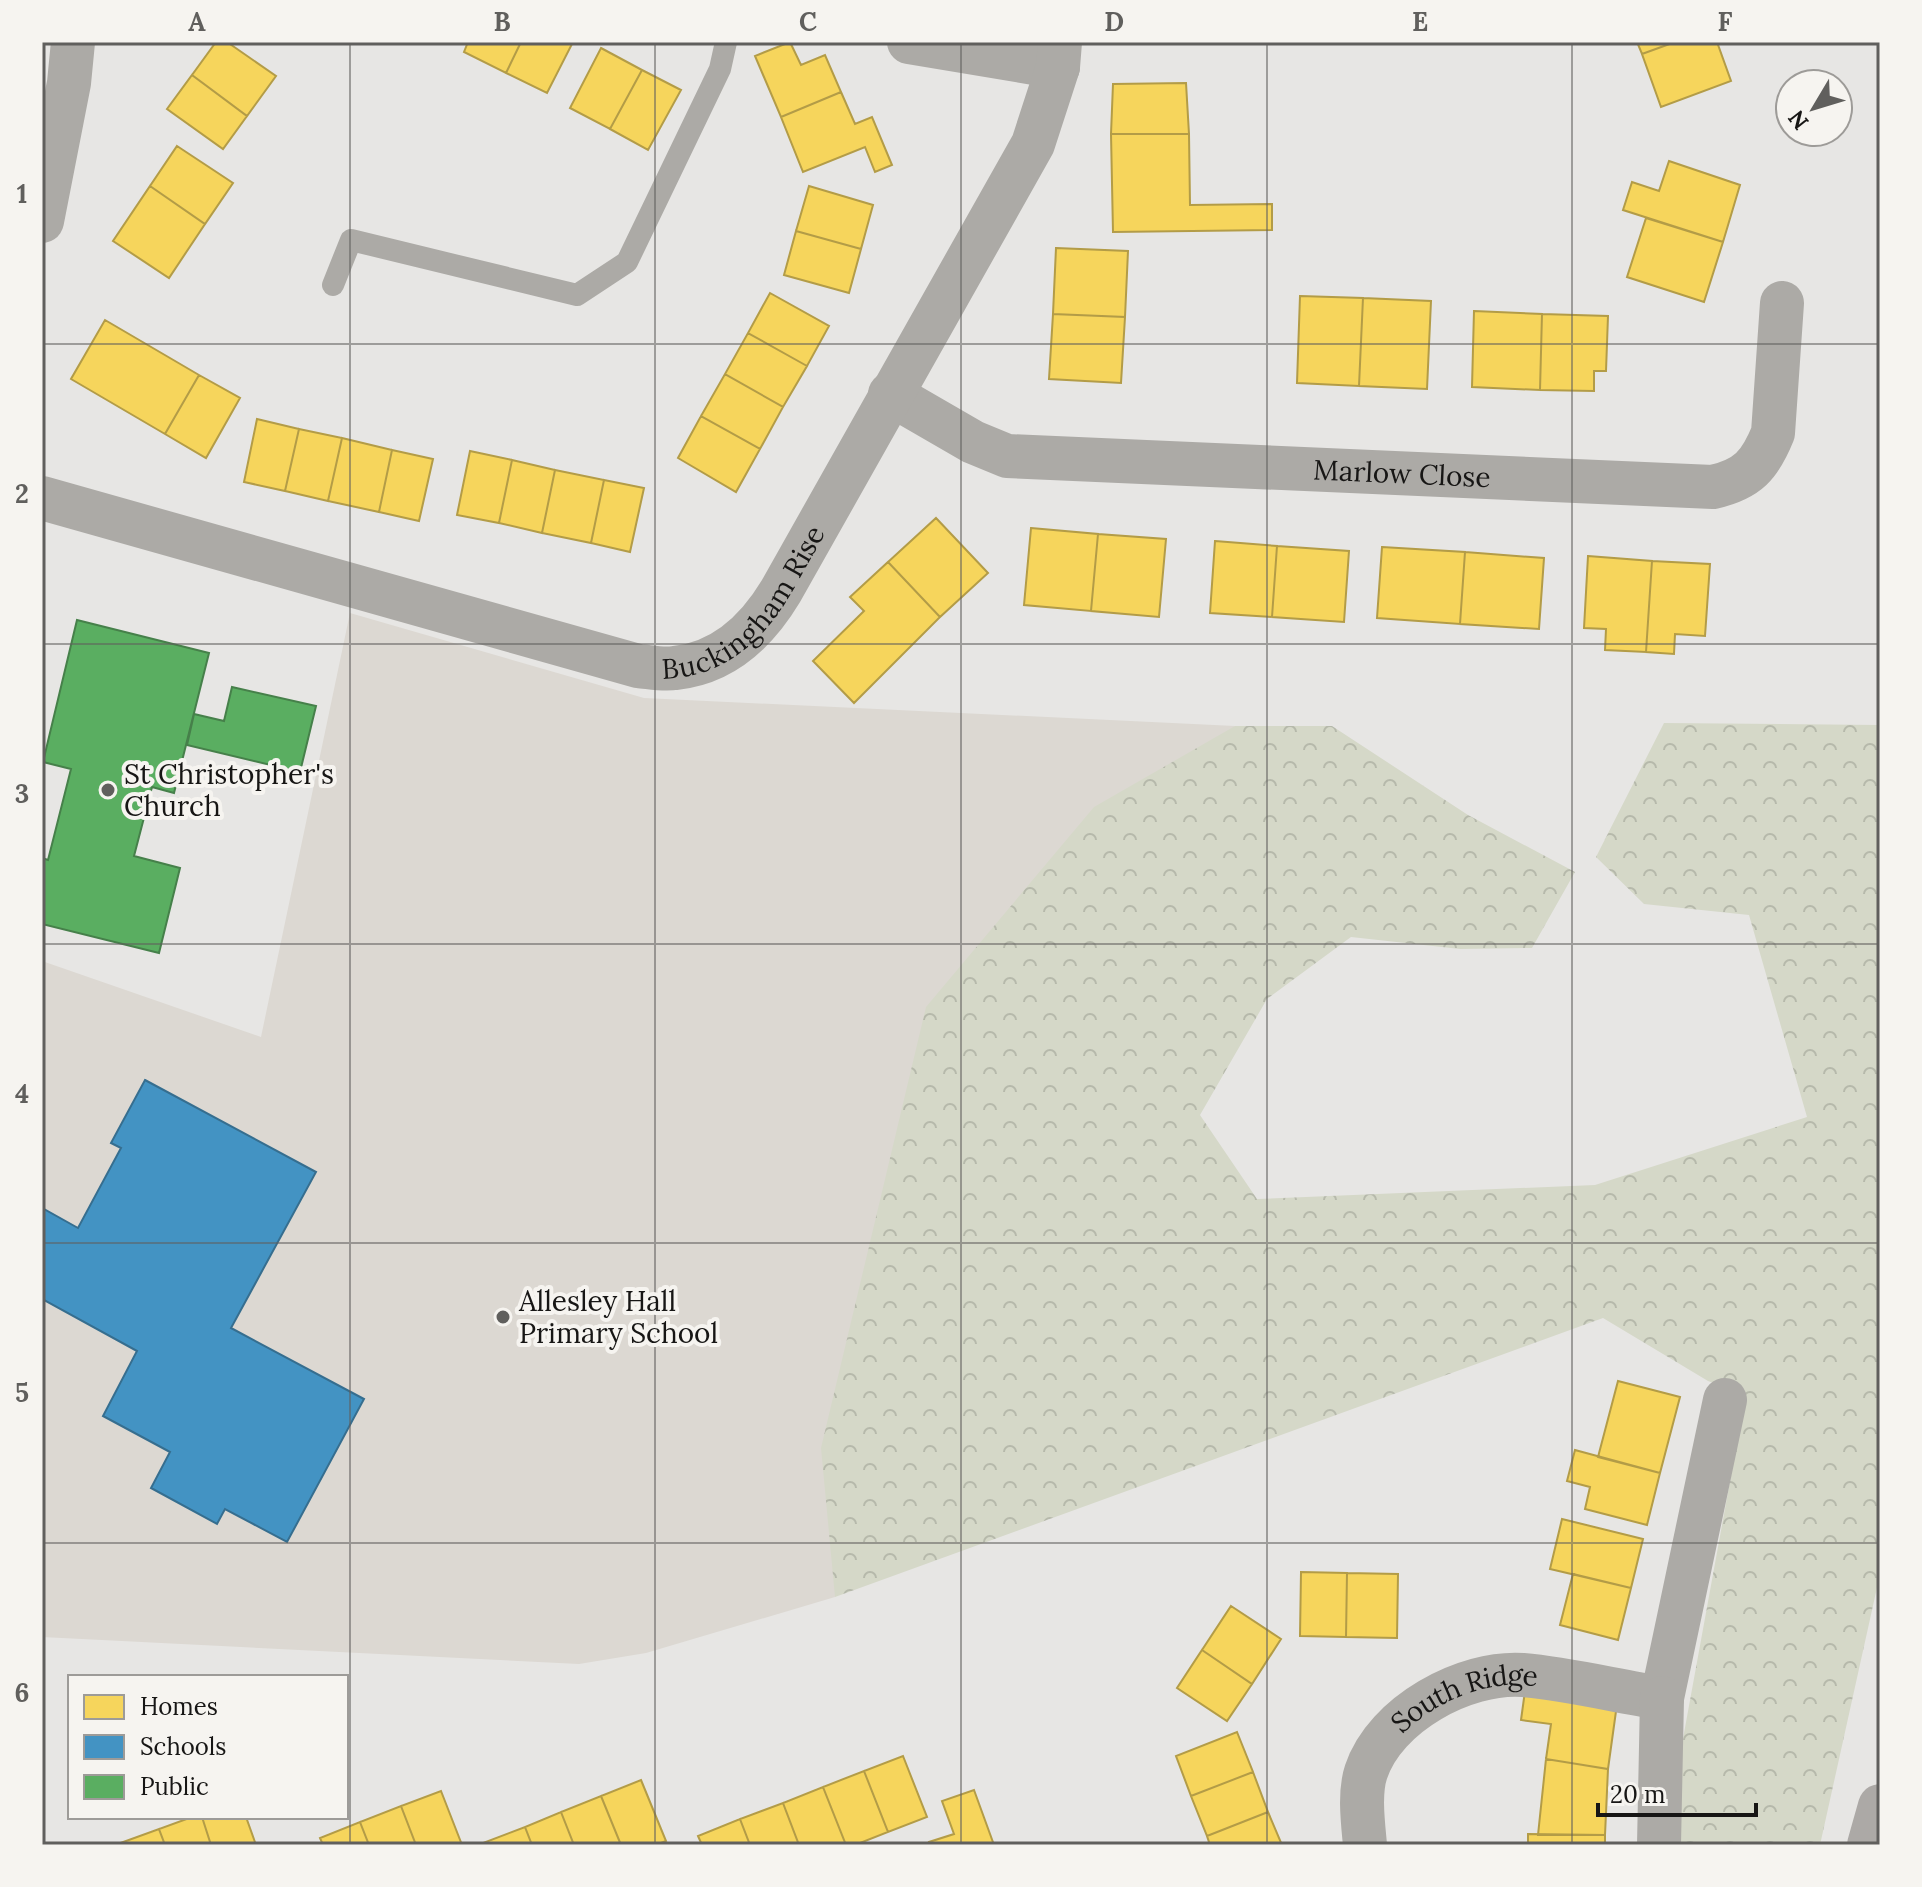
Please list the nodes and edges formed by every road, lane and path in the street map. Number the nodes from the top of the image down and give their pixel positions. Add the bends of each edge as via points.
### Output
1 (73, 42) edge
2 (726, 42) edge
3 (909, 42) edge
4 (1059, 55) edge
5 (42, 221) edge
6 (333, 285) dead end
7 (1782, 303) dead end
8 (890, 394) junction
9 (42, 498) edge
10 (1725, 1400) dead end
11 (1662, 1698) junction
12 (1880, 1806) edge
13 (1365, 1845) edge
14 (1659, 1845) edge
15 (1869, 1845) edge

1 - 5 street
2 - 6 lane via 720,69 627,262 577,295 351,240
3 - 4 street
4 - 8 street, Buckingham Rise via 1033,144
7 - 8 street, Marlow Close via 1773,433 1751,471 1713,487 1007,456
8 - 9 street, Buckingham Rise via 765,618 728,650 674,669 638,666
10 - 11 street
11 - 13 street, South Ridge via 1521,1675 1477,1678 1445,1691 1411,1713 1383,1742 1365,1772
11 - 14 street
12 - 15 highway

